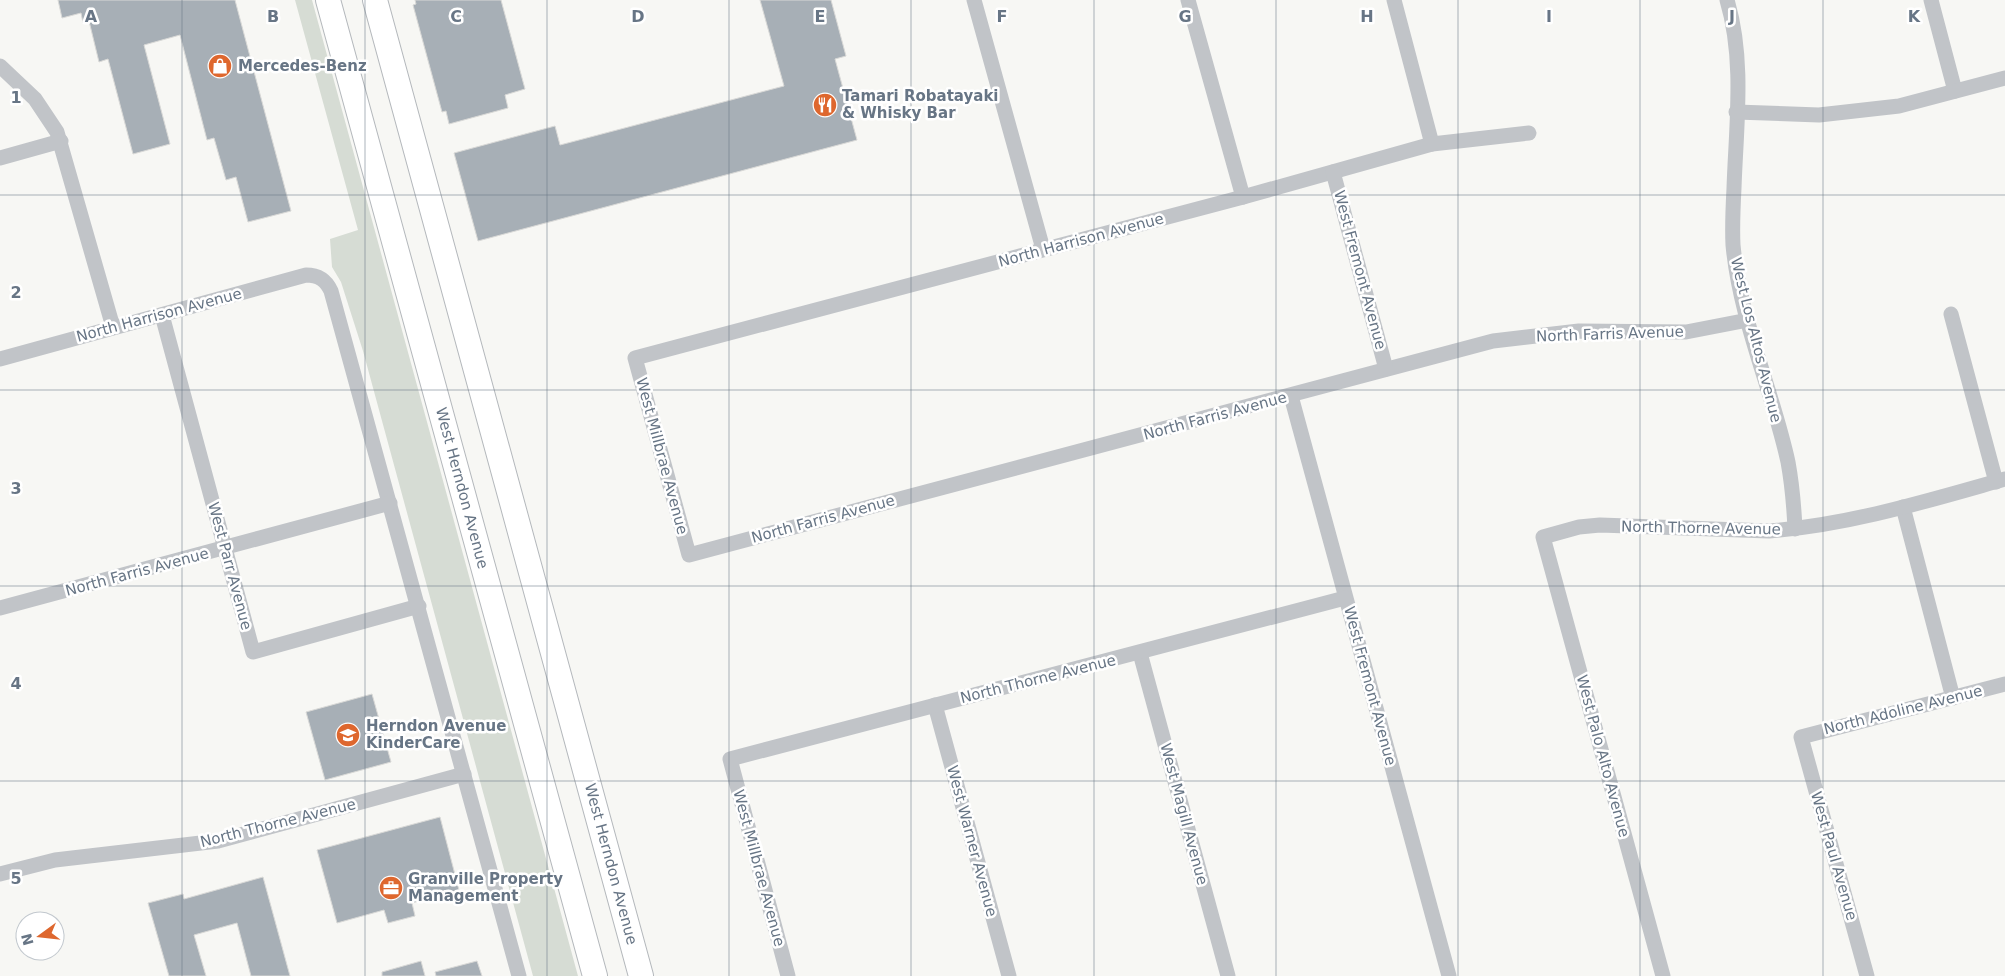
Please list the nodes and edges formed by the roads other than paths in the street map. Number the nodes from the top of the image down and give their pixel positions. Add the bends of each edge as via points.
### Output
1 (328, 0) edge
2 (375, 0) edge
3 (974, 0) edge
4 (1188, 0) edge
5 (1394, 0) edge
6 (1727, 0) edge
7 (1931, 0) edge
8 (0, 66) edge
9 (2005, 78) edge
10 (1955, 91) junction
11 (1736, 112) junction
12 (1529, 133) dead end
13 (60, 141) junction
14 (1432, 144) junction
15 (0, 158) edge
16 (1334, 172) junction
17 (1243, 197) junction
18 (1043, 249) junction
19 (162, 314) junction
20 (1951, 314) dead end
21 (1748, 320) junction
22 (113, 328) junction
23 (634, 358) joint
24 (0, 359) edge
25 (1386, 368) junction
26 (1291, 396) junction
27 (2000, 481) edge
28 (390, 503) junction
29 (1903, 507) junction
30 (1795, 529) junction
31 (1543, 537) joint
32 (225, 549) junction
33 (688, 555) joint
34 (1346, 598) junction
35 (419, 606) junction
36 (0, 608) edge
37 (1140, 653) junction
38 (2005, 684) edge
39 (1954, 698) junction
40 (935, 705) junction
41 (1801, 737) joint
42 (730, 759) joint
43 (464, 774) junction
44 (0, 874) edge
45 (519, 976) edge
46 (595, 976) edge
47 (641, 976) edge
48 (788, 976) edge
49 (1009, 976) edge
50 (1228, 976) edge
51 (1449, 976) edge
52 (1663, 976) edge
53 (1867, 976) edge

1 - 46 main road, West Herndon Avenue
2 - 47 main road, West Herndon Avenue
3 - 18 street
4 - 17 street
5 - 14 street
6 - 11 street, West Los Altos Avenue via 1735,36
7 - 10 street
8 - 13 street via 35,99
9 - 10 street
10 - 11 street via 1899,106 1819,115
11 - 21 street, West Los Altos Avenue via 1733,244
12 - 14 street, North Harrison Avenue
13 - 15 street
13 - 22 street
14 - 16 street, North Harrison Avenue
16 - 17 street, North Harrison Avenue
16 - 25 street, West Fremont Avenue
17 - 18 street, North Harrison Avenue
18 - 23 street, North Harrison Avenue
19 - 22 street, North Harrison Avenue
19 - 28 street, North Harrison Avenue via 306,276 319,277 327,282
19 - 32 street, West Parr Avenue
20 - 27 street
21 - 25 street, North Farris Avenue via 1686,332 1580,331 1493,341
21 - 30 street, West Los Altos Avenue via 1787,461
22 - 24 street, North Harrison Avenue
23 - 33 street, West Millbrae Avenue
25 - 26 street, North Farris Avenue
26 - 33 street, North Farris Avenue
26 - 34 street, West Fremont Avenue
27 - 29 street, North Thorne Avenue
28 - 32 street, North Farris Avenue
28 - 35 street
29 - 30 street, North Thorne Avenue
29 - 39 street
30 - 31 street, North Thorne Avenue via 1769,531 1600,525
31 - 52 street, West Palo Alto Avenue
32 - 35 street, West Parr Avenue via 253,652
32 - 36 street, North Farris Avenue
34 - 37 street, North Thorne Avenue
34 - 51 street, West Fremont Avenue
35 - 43 street
37 - 40 street, North Thorne Avenue
37 - 50 street, West Magill Avenue
38 - 39 street, North Adoline Avenue
39 - 41 street, North Adoline Avenue
40 - 42 street, North Thorne Avenue
40 - 49 street, West Warner Avenue
41 - 53 street, West Paul Avenue
42 - 48 street, West Millbrae Avenue
43 - 44 street, North Thorne Avenue via 218,841 55,860
43 - 45 street

